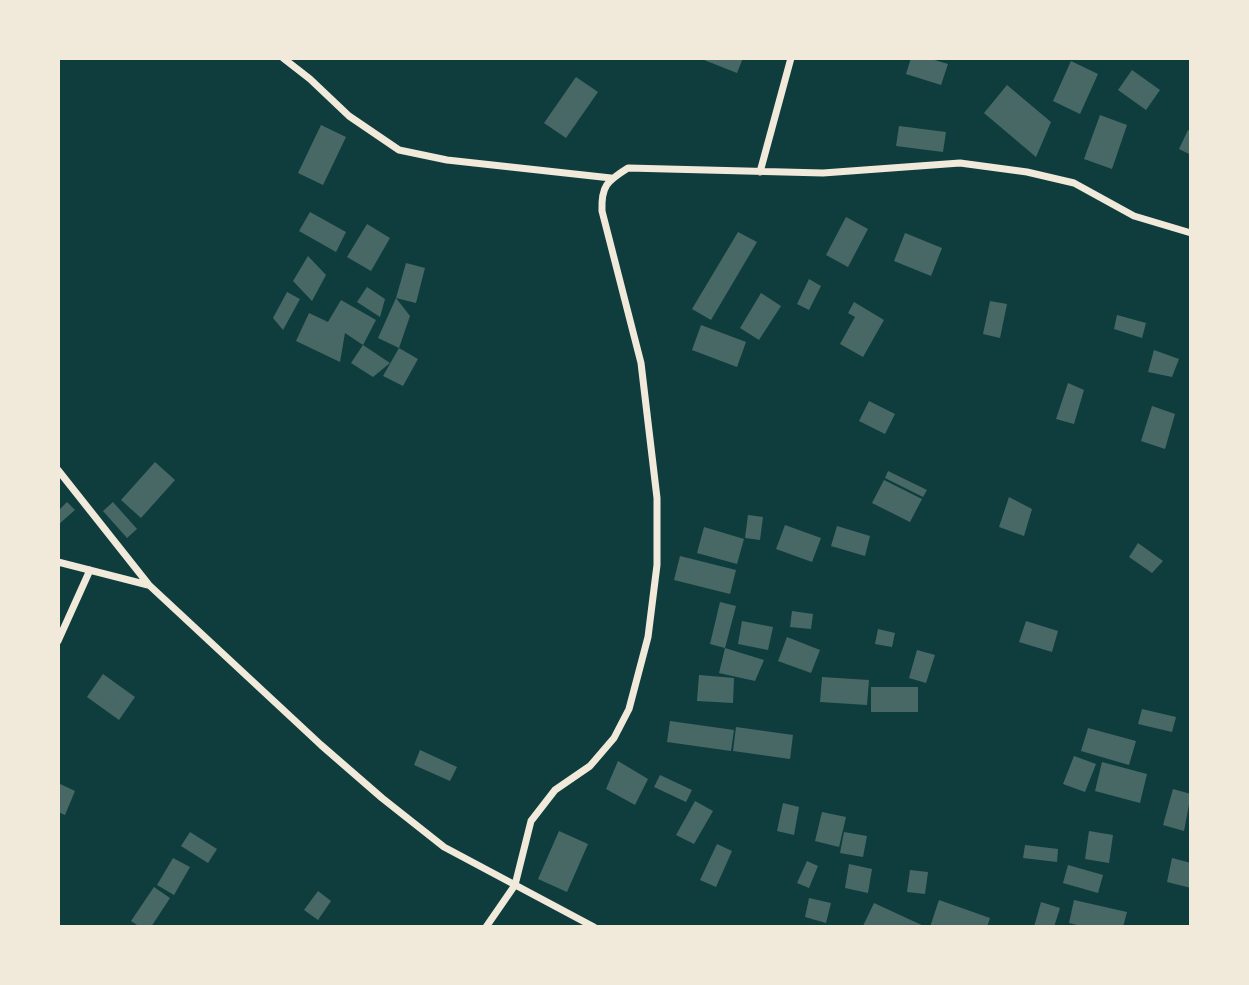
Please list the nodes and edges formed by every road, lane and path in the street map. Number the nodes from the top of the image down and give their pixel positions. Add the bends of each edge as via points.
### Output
1 (283, 58) edge
2 (791, 58) edge
3 (760, 172) junction
4 (611, 178) junction
5 (1191, 233) edge
6 (58, 470) edge
7 (58, 562) edge
8 (90, 570) junction
9 (149, 585) junction
10 (58, 641) edge
11 (515, 885) junction
12 (486, 927) edge
13 (594, 927) edge

1 - 4 street via 349,116 399,150 447,160
2 - 3 street
3 - 4 street via 628,168
3 - 5 street via 823,173 960,163 1027,172 1074,183 1134,216
4 - 11 street via 601,194 601,211 641,363 657,498 657,565 648,637 628,709 614,738 590,766 555,790 531,821
6 - 9 street
7 - 8 street
8 - 9 street
8 - 10 street
9 - 11 street via 382,798 444,847
11 - 12 street
11 - 13 street

